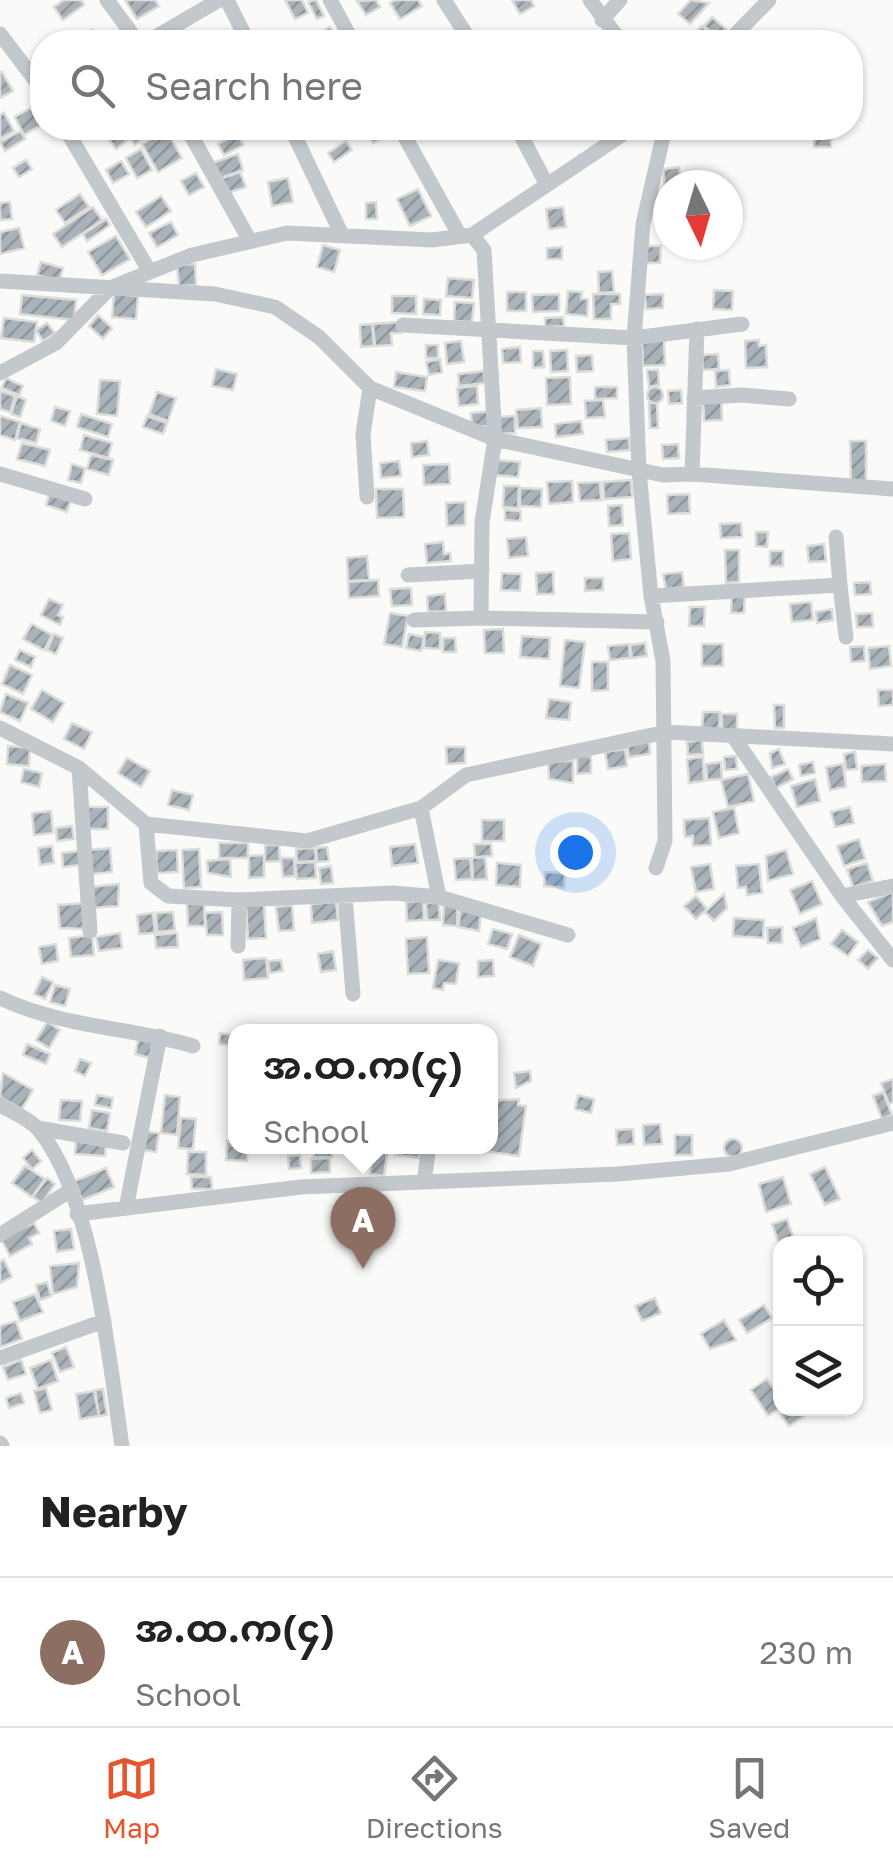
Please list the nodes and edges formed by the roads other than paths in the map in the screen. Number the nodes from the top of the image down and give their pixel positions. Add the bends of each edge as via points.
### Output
1 (107, 0) edge
2 (223, 0) edge
3 (330, 0) edge
4 (444, 0) edge
5 (590, 0) edge
6 (620, 0) edge
7 (769, 0) edge
8 (602, 20) junction
9 (129, 30) edge
10 (169, 30) edge
11 (241, 30) edge
12 (346, 30) edge
13 (463, 30) edge
14 (611, 30) edge
15 (740, 30) edge
16 (0, 34) edge
17 (30, 73) edge
18 (72, 140) edge
19 (193, 140) edge
20 (297, 140) edge
21 (407, 140) edge
22 (523, 140) edge
23 (614, 140) edge
24 (662, 140) edge
25 (546, 184) junction
26 (341, 233) junction
27 (466, 235) junction
28 (250, 241) junction
29 (150, 272) junction
30 (0, 281) edge
31 (110, 288) junction
32 (742, 324) dead end
33 (403, 326) dead end
34 (488, 327) junction
35 (697, 328) junction
36 (634, 338) junction
37 (0, 373) edge
38 (370, 388) junction
39 (694, 398) junction
40 (789, 399) dead end
41 (495, 439) junction
42 (640, 471) junction
43 (0, 474) edge
44 (692, 474) junction
45 (893, 489) edge
46 (366, 497) dead end
47 (85, 498) dead end
48 (836, 538) dead end
49 (482, 570) junction
50 (408, 575) dead end
51 (840, 585) junction
52 (651, 596) junction
53 (481, 618) junction
54 (414, 620) dead end
55 (657, 622) junction
56 (846, 638) dead end
57 (0, 728) edge
58 (666, 732) junction
59 (735, 739) junction
60 (893, 744) edge
61 (79, 768) junction
62 (421, 808) junction
63 (146, 824) junction
64 (656, 868) dead end
65 (893, 886) edge
66 (345, 896) junction
67 (842, 896) junction
68 (439, 897) junction
69 (239, 900) junction
70 (90, 931) dead end
71 (568, 935) dead end
72 (238, 946) dead end
73 (893, 960) edge
74 (353, 994) dead end
75 (0, 998) edge
76 (160, 1036) junction
77 (194, 1046) dead end
78 (0, 1105) edge
79 (893, 1123) edge
80 (38, 1128) junction
81 (123, 1143) dead end
82 (428, 1154) edge
83 (424, 1182) junction
84 (70, 1190) junction
85 (126, 1208) junction
86 (77, 1214) junction
87 (0, 1235) edge
88 (104, 1321) junction
89 (0, 1358) edge
90 (122, 1446) edge

1 - 9 street
2 - 10 street
2 - 11 street
3 - 12 street
4 - 13 street
5 - 8 street
6 - 8 street
7 - 15 street
8 - 14 street
16 - 17 street
18 - 29 street
19 - 28 street
20 - 26 street
21 - 27 street
22 - 25 street
23 - 25 street
24 - 36 street via 643,224
25 - 27 street
26 - 27 street via 432,240
26 - 28 street via 287,232
27 - 34 street via 484,250
28 - 29 street
29 - 31 street
30 - 31 street
31 - 37 street via 56,343
31 - 38 street via 215,294 275,307 319,337
32 - 35 street
33 - 34 street
34 - 36 street
34 - 41 street
35 - 36 street
35 - 39 street
36 - 42 street
38 - 41 street
38 - 46 street via 363,434
39 - 40 street
39 - 44 street
41 - 42 street
41 - 49 street
42 - 44 street
42 - 52 street
43 - 47 street
44 - 45 street
48 - 51 street
49 - 50 street
49 - 53 street
51 - 52 street
51 - 56 street
52 - 55 street
53 - 54 street
53 - 55 street
55 - 58 street
57 - 61 street
58 - 59 street
58 - 62 street via 466,775
58 - 64 street via 665,841
59 - 60 street
59 - 67 street
61 - 63 street
61 - 70 street
62 - 63 street via 307,841
62 - 68 street
63 - 69 street via 157,891
65 - 67 street
66 - 68 street
66 - 69 street
66 - 74 street
67 - 73 street
68 - 71 street
69 - 72 street
75 - 76 street via 64,1021
76 - 77 street
76 - 85 street
78 - 80 street
79 - 83 street via 730,1164
80 - 81 street
80 - 84 street
82 - 83 street
83 - 85 street
84 - 86 street
84 - 87 street
85 - 86 street
86 - 88 street
88 - 89 street
88 - 90 street

